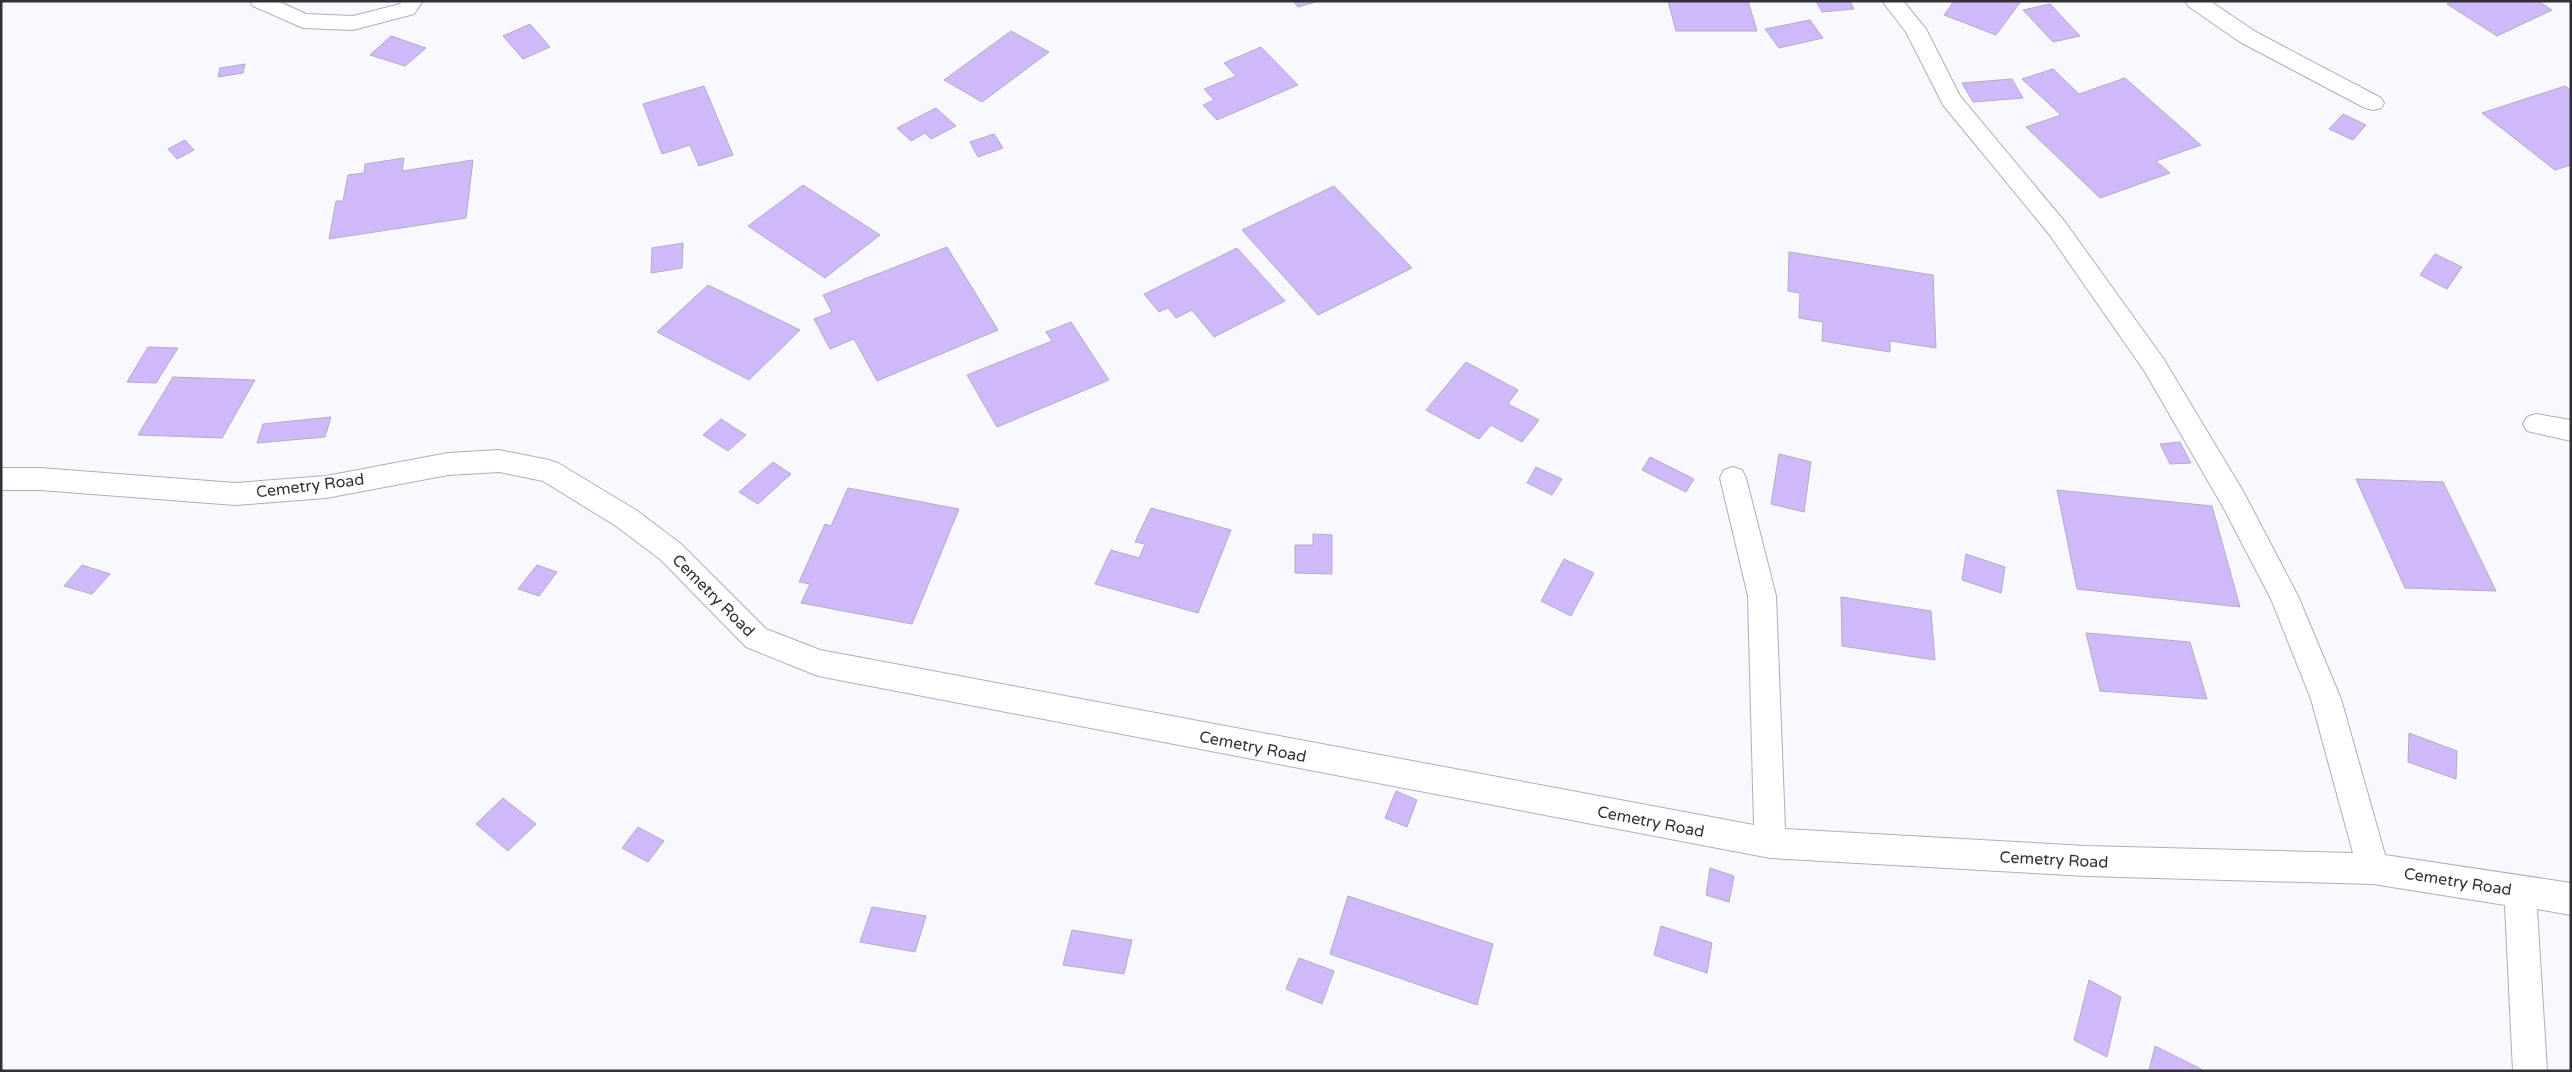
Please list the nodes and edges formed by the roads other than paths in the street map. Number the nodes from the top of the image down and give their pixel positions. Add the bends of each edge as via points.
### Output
1 (260, 1) edge
2 (413, 1) edge
3 (2195, 1) edge
4 (1897, 3) edge
5 (2373, 103) dead end
6 (2536, 424) dead end
7 (2571, 431) edge
8 (1733, 478) dead end
9 (1, 479) edge
10 (1770, 844) junction
11 (2372, 869) junction
12 (2520, 891) junction
13 (2571, 899) edge
14 (2530, 1071) edge

1 - 2 street via 304,21 354,23 407,9
3 - 5 street via 2248,38
4 - 11 street via 1951,100 2057,228 2154,365 2233,499 2284,596 2326,699
6 - 7 street
8 - 10 street via 1762,596
9 - 10 street, Cemetry Road via 235,494 326,487 448,464 499,461 548,471 626,518 671,552 756,638 818,663
10 - 11 street, Cemetry Road via 2086,861
11 - 12 street, Cemetry Road
12 - 13 street, Cemetry Road
12 - 14 street

